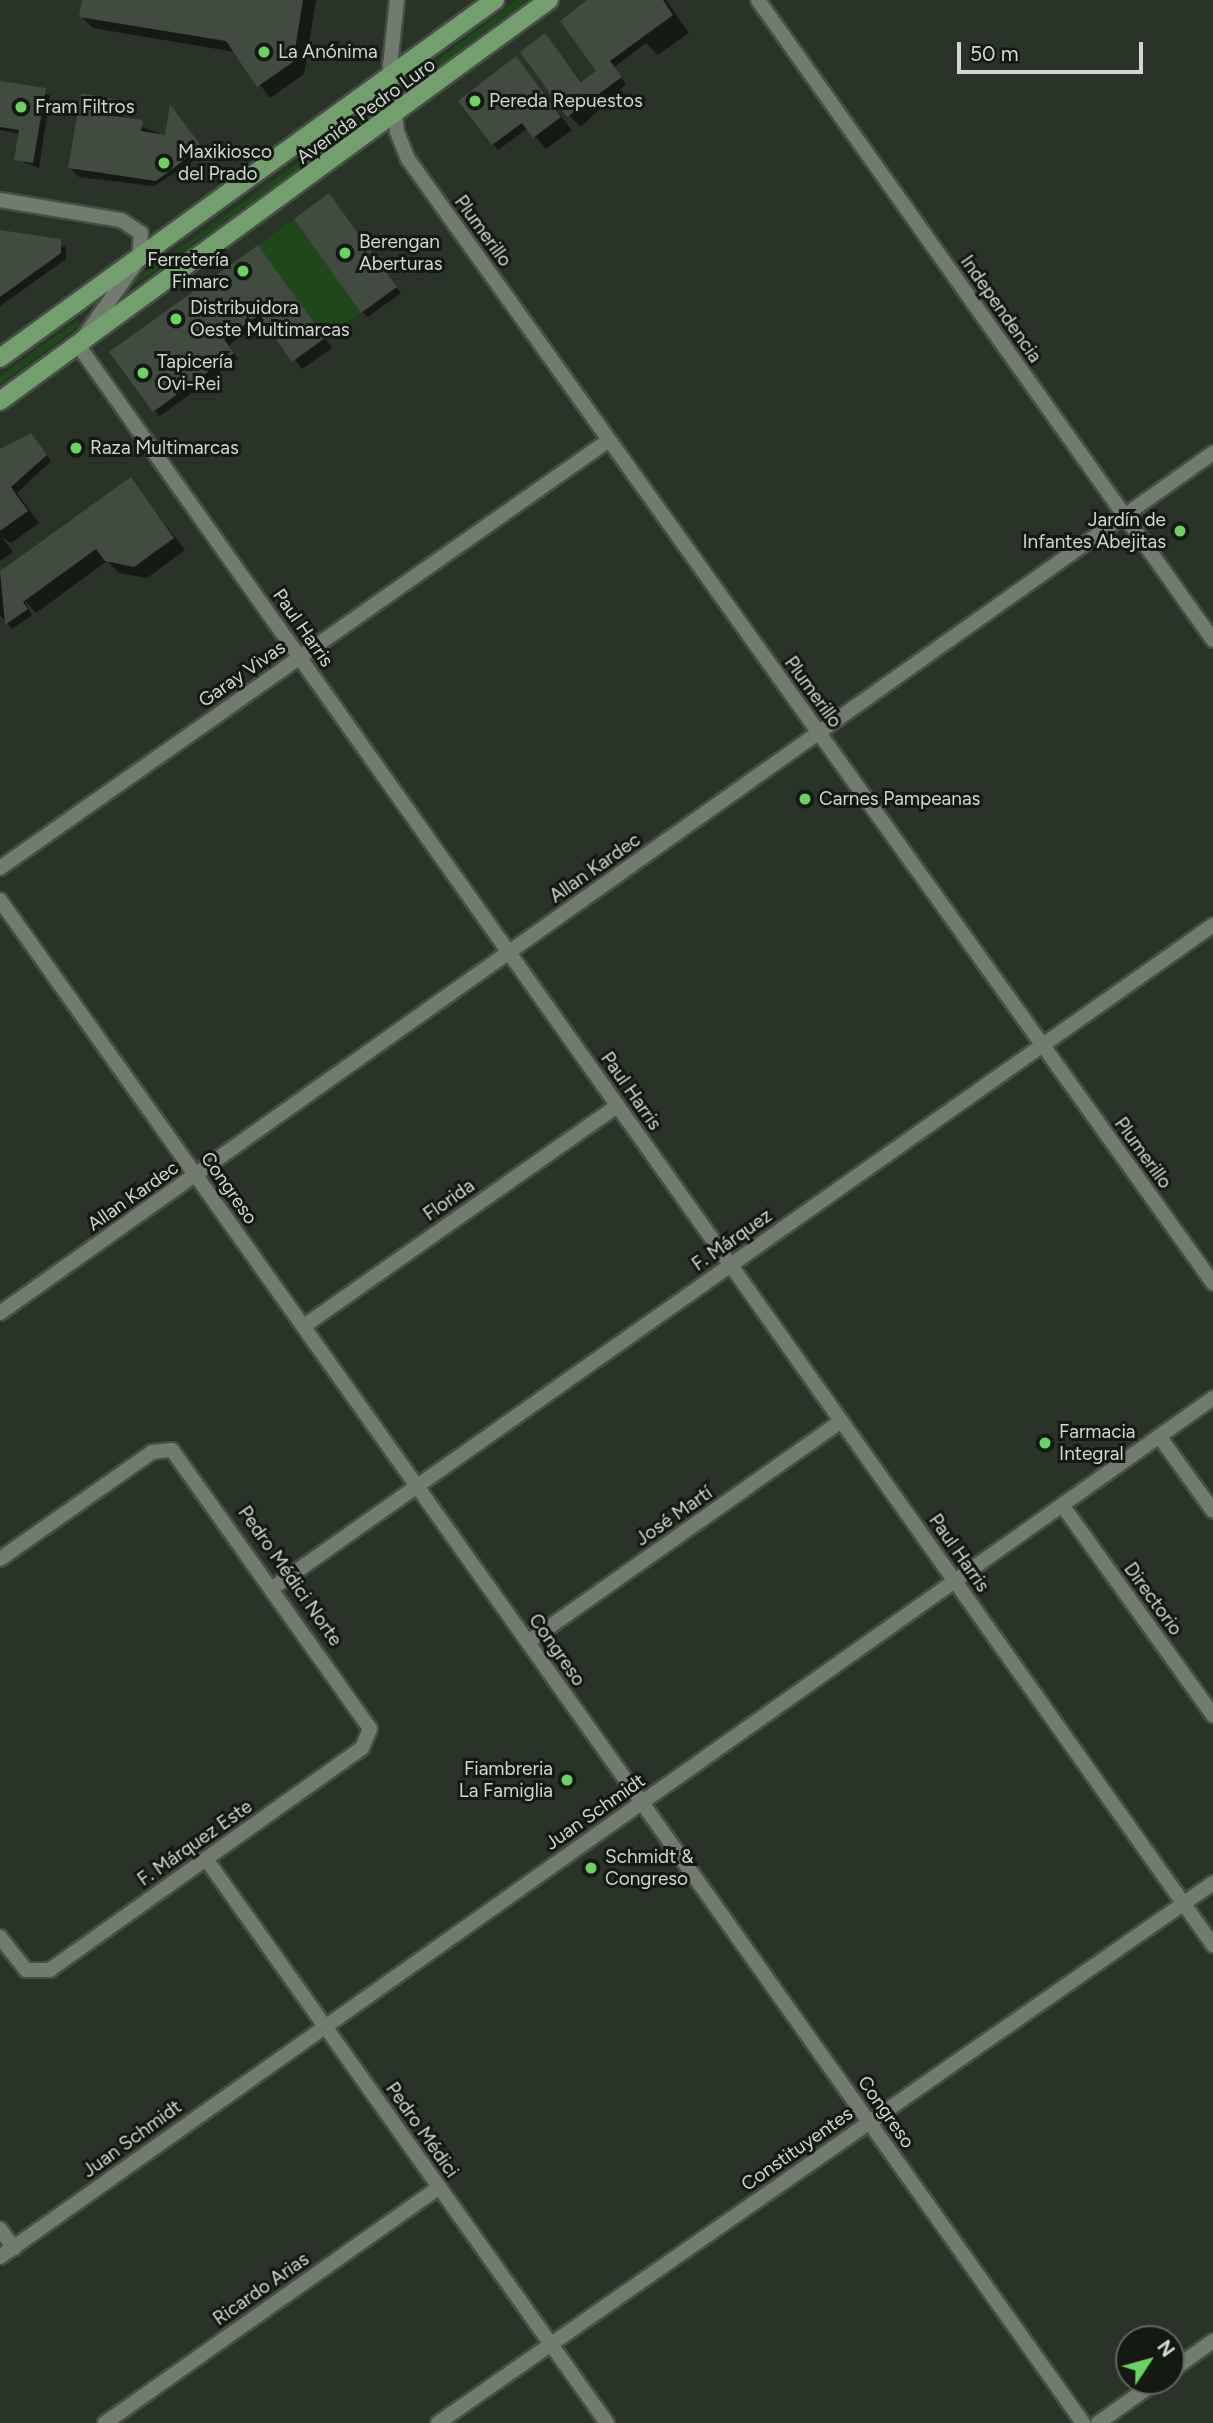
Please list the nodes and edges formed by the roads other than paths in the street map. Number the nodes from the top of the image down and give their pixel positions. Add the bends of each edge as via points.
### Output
1 (397, 0) edge
2 (495, 0) edge
3 (549, 0) edge
4 (758, 0) edge
5 (391, 78) junction
6 (395, 117) junction
7 (0, 200) edge
8 (139, 258) junction
9 (78, 345) junction
10 (0, 358) edge
11 (0, 401) edge
12 (609, 440) junction
13 (1213, 453) edge
14 (1125, 516) junction
15 (1213, 640) edge
16 (300, 657) junction
17 (819, 733) junction
18 (0, 868) edge
19 (0, 900) edge
20 (1213, 925) edge
21 (509, 953) junction
22 (1043, 1045) junction
23 (617, 1105) junction
24 (195, 1175) junction
25 (731, 1265) junction
26 (1213, 1283) edge
27 (0, 1313) edge
28 (304, 1326) junction
29 (1213, 1398) edge
30 (841, 1421) junction
31 (1159, 1436) junction
32 (417, 1486) junction
33 (1062, 1505) junction
34 (1213, 1511) edge
35 (0, 1559) edge
36 (955, 1581) junction
37 (274, 1587) junction
38 (528, 1642) junction
39 (1213, 1715) edge
40 (370, 1733) joint
41 (642, 1803) junction
42 (206, 1859) junction
43 (1213, 1883) edge
44 (1183, 1904) junction
45 (0, 1937) edge
46 (1213, 1945) edge
47 (323, 2024) junction
48 (870, 2122) junction
49 (439, 2186) junction
50 (0, 2228) edge
51 (14, 2248) junction
52 (0, 2257) edge
53 (1213, 2342) edge
54 (551, 2345) junction
55 (1185, 2361) edge
56 (1137, 2395) edge
57 (105, 2423) edge
58 (438, 2423) edge
59 (607, 2423) edge
60 (1083, 2423) edge
61 (1098, 2423) edge

1 - 5 street, Plumerillo
2 - 5 main road, Avenida Pedro Luro
3 - 6 main road, Avenida Pedro Luro
4 - 14 street, Independencia
5 - 6 street, Plumerillo
5 - 8 main road, Avenida Pedro Luro
6 - 9 main road, Avenida Pedro Luro
6 - 12 street, Plumerillo via 408,159
7 - 8 street via 127,221 144,240
8 - 9 street
8 - 10 main road, Avenida Pedro Luro
9 - 11 main road, Avenida Pedro Luro
9 - 16 street, Paul Harris
12 - 16 street, Garay Vivas
12 - 17 street, Plumerillo
13 - 14 street, Allan Kardec
14 - 15 street, Independencia
14 - 17 street, Allan Kardec
16 - 18 street, Garay Vivas
16 - 21 street, Paul Harris
17 - 21 street, Allan Kardec
17 - 22 street, Plumerillo
19 - 24 street, Congreso
20 - 22 street, F. Márquez
21 - 23 street, Paul Harris
21 - 24 street, Allan Kardec
22 - 25 street, F. Márquez
22 - 26 street, Plumerillo
23 - 25 street, Paul Harris
23 - 28 street, Florida
24 - 27 street, Allan Kardec
24 - 28 street, Congreso
25 - 30 street, Paul Harris
25 - 32 street, F. Márquez
28 - 32 street, Congreso
29 - 31 street, Juan Schmidt
30 - 36 street, Paul Harris
30 - 38 street, José Martí
31 - 33 street, Juan Schmidt
31 - 34 street
32 - 37 street, F. Márquez
32 - 38 street, Congreso
33 - 36 street, Juan Schmidt
33 - 39 street, Directorio
35 - 37 street, Pedro Médici Norte via 152,1452 168,1449 184,1460
36 - 41 street, Juan Schmidt
36 - 44 street, Paul Harris
37 - 40 street, Pedro Médici Norte via 367,1717
38 - 41 street, Congreso
40 - 42 street, F. Márquez Este via 362,1748
41 - 47 street, Juan Schmidt
41 - 48 street, Congreso
42 - 45 street, F. Márquez Este via 50,1970 34,1973 20,1965
42 - 47 street, Pedro Médici
43 - 44 street, Constituyentes
44 - 46 street, Paul Harris
44 - 48 street, Constituyentes
47 - 49 street, Pedro Médici
47 - 51 street, Juan Schmidt
48 - 54 street, Constituyentes
48 - 60 street, Congreso
49 - 54 street, Pedro Médici
49 - 57 street, Ricardo Arias
50 - 51 street
51 - 52 street, Juan Schmidt
53 - 55 street
54 - 58 street, Constituyentes
54 - 59 street, Pedro Médici
56 - 61 street

